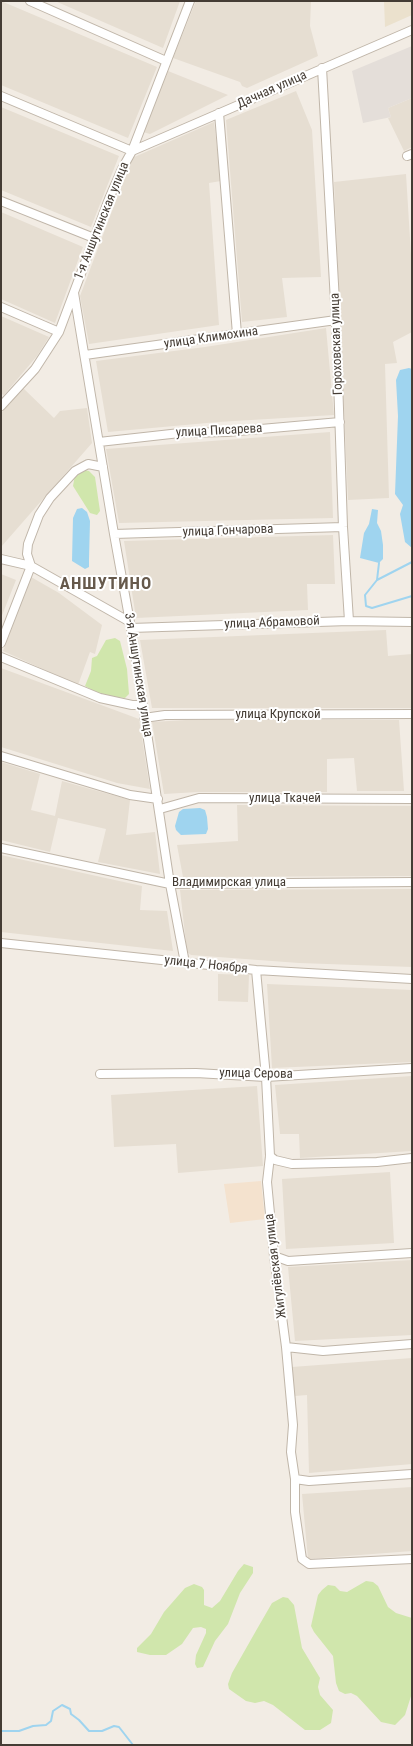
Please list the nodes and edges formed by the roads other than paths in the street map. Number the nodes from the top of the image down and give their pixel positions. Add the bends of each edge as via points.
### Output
1 (30, 1) edge
2 (190, 1) edge
3 (412, 30) edge
4 (166, 61) junction
5 (322, 68) junction
6 (1, 96) edge
7 (219, 113) junction
8 (132, 151) junction
9 (1, 201) edge
10 (94, 238) junction
11 (74, 293) junction
12 (1, 307) edge
13 (336, 320) junction
14 (59, 332) junction
15 (237, 334) junction
16 (85, 355) junction
17 (2, 404) edge
18 (340, 422) junction
19 (99, 442) junction
20 (103, 467) junction
21 (343, 527) junction
22 (114, 534) junction
23 (1, 559) edge
24 (31, 566) junction
25 (349, 620) junction
26 (412, 622) edge
27 (131, 625) junction
28 (1, 643) edge
29 (1, 657) edge
30 (143, 705) junction
31 (412, 714) edge
32 (144, 718) junction
33 (1, 756) edge
34 (158, 799) junction
35 (412, 799) edge
36 (160, 810) junction
37 (1, 848) edge
38 (412, 882) edge
39 (170, 884) junction
40 (1, 943) edge
41 (185, 963) junction
42 (256, 970) junction
43 (412, 979) edge
44 (412, 1068) edge
45 (100, 1074) dead end
46 (266, 1077) junction
47 (270, 1156) junction
48 (412, 1158) edge
49 (412, 1253) edge
50 (274, 1256) junction
51 (412, 1344) edge
52 (286, 1347) junction
53 (412, 1474) edge
54 (295, 1479) junction
55 (412, 1559) edge

1 - 4 street
2 - 4 street, 1-я Аншутинская улица
3 - 5 street, Дачная улица
4 - 8 street, 1-я Аншутинская улица
5 - 7 street, Дачная улица
5 - 13 street, Гороховская улица
6 - 8 street
7 - 8 street, Дачная улица
7 - 15 street
8 - 10 street, 1-я Аншутинская улица
9 - 10 street
10 - 11 street, 1-я Аншутинская улица
11 - 14 street, 1-я Аншутинская улица
11 - 16 street, 3-я Аншутинская улица
12 - 14 street
13 - 15 street, улица Климохина
13 - 18 street, Гороховская улица
14 - 17 street, 1-я Аншутинская улица via 35,369
15 - 16 street, улица Климохина
16 - 19 street, 3-я Аншутинская улица
18 - 19 street, улица Писарева via 227,432 180,433
18 - 21 street, Гороховская улица
19 - 20 street, 3-я Аншутинская улица
20 - 22 street, 3-я Аншутинская улица
20 - 24 street via 88,464 82,466 50,498 39,515 28,544 27,554
21 - 22 street, улица Гончарова
21 - 25 street, Гороховская улица
22 - 27 street, 3-я Аншутинская улица
23 - 24 street
24 - 27 street
24 - 28 street
25 - 26 street, улица Абрамовой
25 - 27 street, улица Абрамовой
27 - 30 street, 3-я Аншутинская улица
29 - 30 street via 100,698
30 - 32 street, 3-я Аншутинская улица
31 - 32 street, улица Крупской via 172,715
32 - 34 street, 3-я Аншутинская улица
33 - 34 street via 130,795
34 - 36 street, 3-я Аншутинская улица
35 - 36 street, улица Ткачей via 199,798
36 - 39 street, 3-я Аншутинская улица
37 - 39 street, Владимирская улица
38 - 39 street, Владимирская улица
39 - 41 street, 3-я Аншутинская улица
40 - 41 street, улица 7 Ноября
41 - 42 street, улица 7 Ноября
42 - 43 street, улица 7 Ноября
42 - 46 street, Жигулёвская улица
44 - 46 street, улица Серова
45 - 46 street, улица Серова via 196,1073
46 - 47 street, Жигулёвская улица
47 - 48 street via 275,1160 292,1164 377,1162
47 - 50 street, Жигулёвская улица via 267,1182
49 - 50 street via 288,1261
50 - 52 street, Жигулёвская улица
51 - 52 street via 322,1351
52 - 54 street, Жигулёвская улица via 293,1425 291,1452
53 - 54 street via 308,1481
54 - 55 street, Жигулёвская улица via 295,1512 304,1562 309,1564

